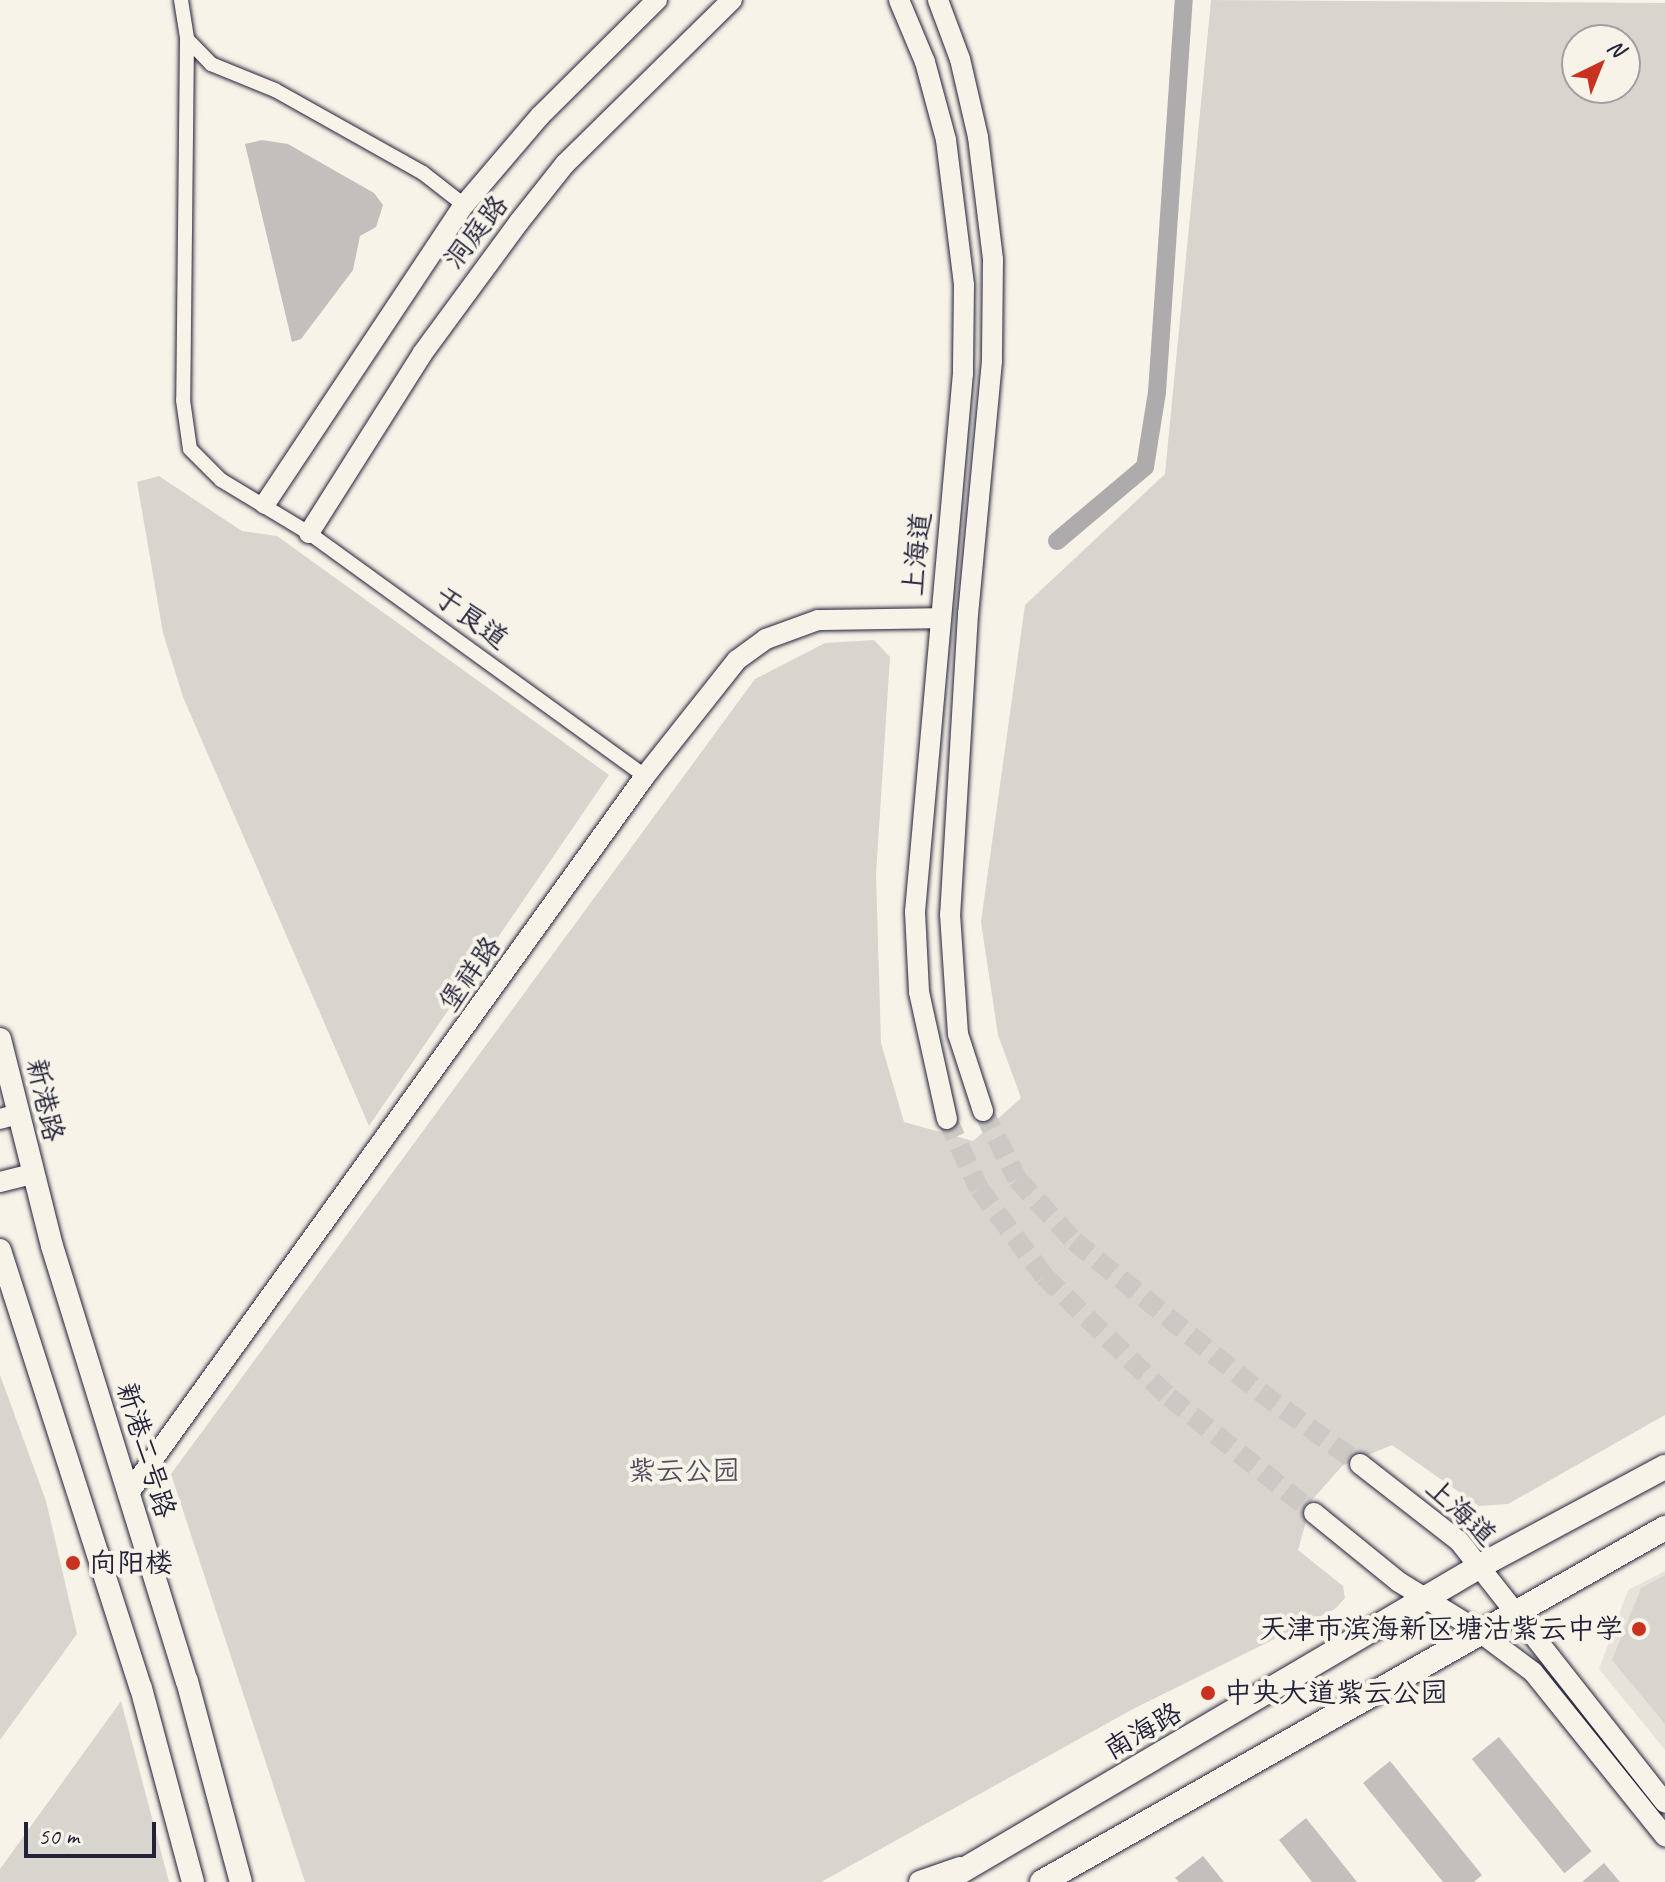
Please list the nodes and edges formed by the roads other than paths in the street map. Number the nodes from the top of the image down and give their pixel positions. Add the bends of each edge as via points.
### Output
1 (181, 0) edge
2 (657, 0) edge
3 (732, 0) edge
4 (899, 0) edge
5 (938, 0) edge
6 (187, 39) junction
7 (464, 205) junction
8 (265, 504) junction
9 (309, 533) junction
10 (939, 618) junction
11 (645, 776) junction
12 (0, 1039) edge
13 (983, 1111) tunnel mouth
14 (8, 1117) edge
15 (947, 1119) tunnel mouth
16 (32, 1174) junction
17 (0, 1182) edge
18 (0, 1250) edge
19 (1360, 1464) tunnel mouth
20 (1665, 1467) edge
21 (128, 1494) junction
22 (1314, 1513) tunnel mouth
23 (1665, 1528) edge
24 (1480, 1566) junction
25 (1426, 1599) junction
26 (1511, 1612) junction
27 (1477, 1630) junction
28 (1665, 1803) edge
29 (1665, 1836) edge
30 (980, 1861) junction
31 (193, 1882) edge
32 (241, 1882) edge
33 (920, 1882) edge
34 (943, 1882) edge
35 (1042, 1882) edge

1 - 6 street, 于良道
2 - 7 street, 洞庭路 via 540,116
3 - 9 street, 洞庭路 via 565,164 422,354
4 - 10 street, 上海道 via 937,100 962,244 966,334
5 - 13 street, 上海道 via 970,99 993,260 992,361 968,614 950,914 958,1034
6 - 7 street via 211,64 302,105 423,173
6 - 8 street, 于良道 via 186,426 190,449 201,464
7 - 8 street, 洞庭路
8 - 9 street, 于良道
9 - 11 street, 于良道
10 - 11 street, 堡祥路 via 847,616 818,620 766,639 737,660
10 - 15 street, 上海道 via 919,825 915,946 925,1034
11 - 21 street, 堡祥路
12 - 14 main road, 新港路
14 - 16 main road, 新港路
16 - 17 street
16 - 21 main road, 新港二号路
18 - 31 main road via 137,1673
19 - 24 street, 上海道 via 1441,1524
20 - 24 highway, 南海路
21 - 32 main road, 新港二号路 via 187,1681
22 - 25 street
23 - 26 highway
24 - 25 highway, 南海路
24 - 26 street, 上海道
25 - 27 street
25 - 30 highway, 南海路
26 - 27 highway
26 - 28 street, 上海道
27 - 29 street via 1533,1672
27 - 35 highway
30 - 33 main road
30 - 34 highway, 南海路

